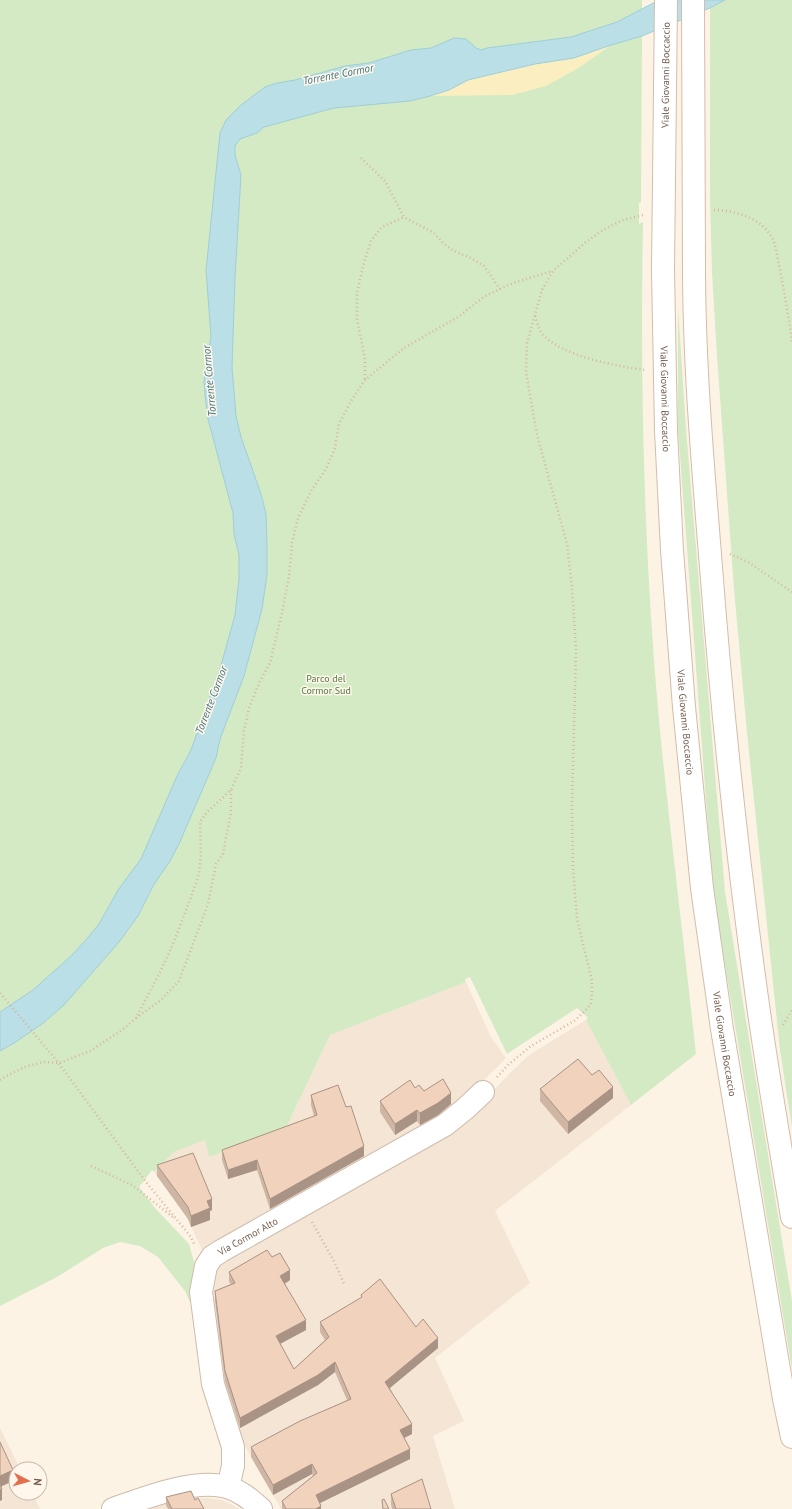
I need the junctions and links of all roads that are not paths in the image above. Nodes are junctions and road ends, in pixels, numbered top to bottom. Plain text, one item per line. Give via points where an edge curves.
1 (666, 0) edge
2 (693, 0) edge
3 (483, 1092) road end
4 (792, 1217) edge
5 (792, 1437) edge
6 (228, 1487) junction
7 (113, 1509) edge
8 (261, 1509) edge

1 - 5 main road, Viale Giovanni Boccaccio, bridge via 664,372 673,566 684,707 702,888 720,1021
2 - 4 main road, bridge via 694,309 709,545 743,890 759,1016
3 - 6 main road, Via Cormor Alto via 445,1125 221,1251 212,1257 206,1266 201,1292 214,1384 232,1447 233,1466
6 - 7 main road via 209,1484 184,1488
6 - 8 main road via 244,1494

